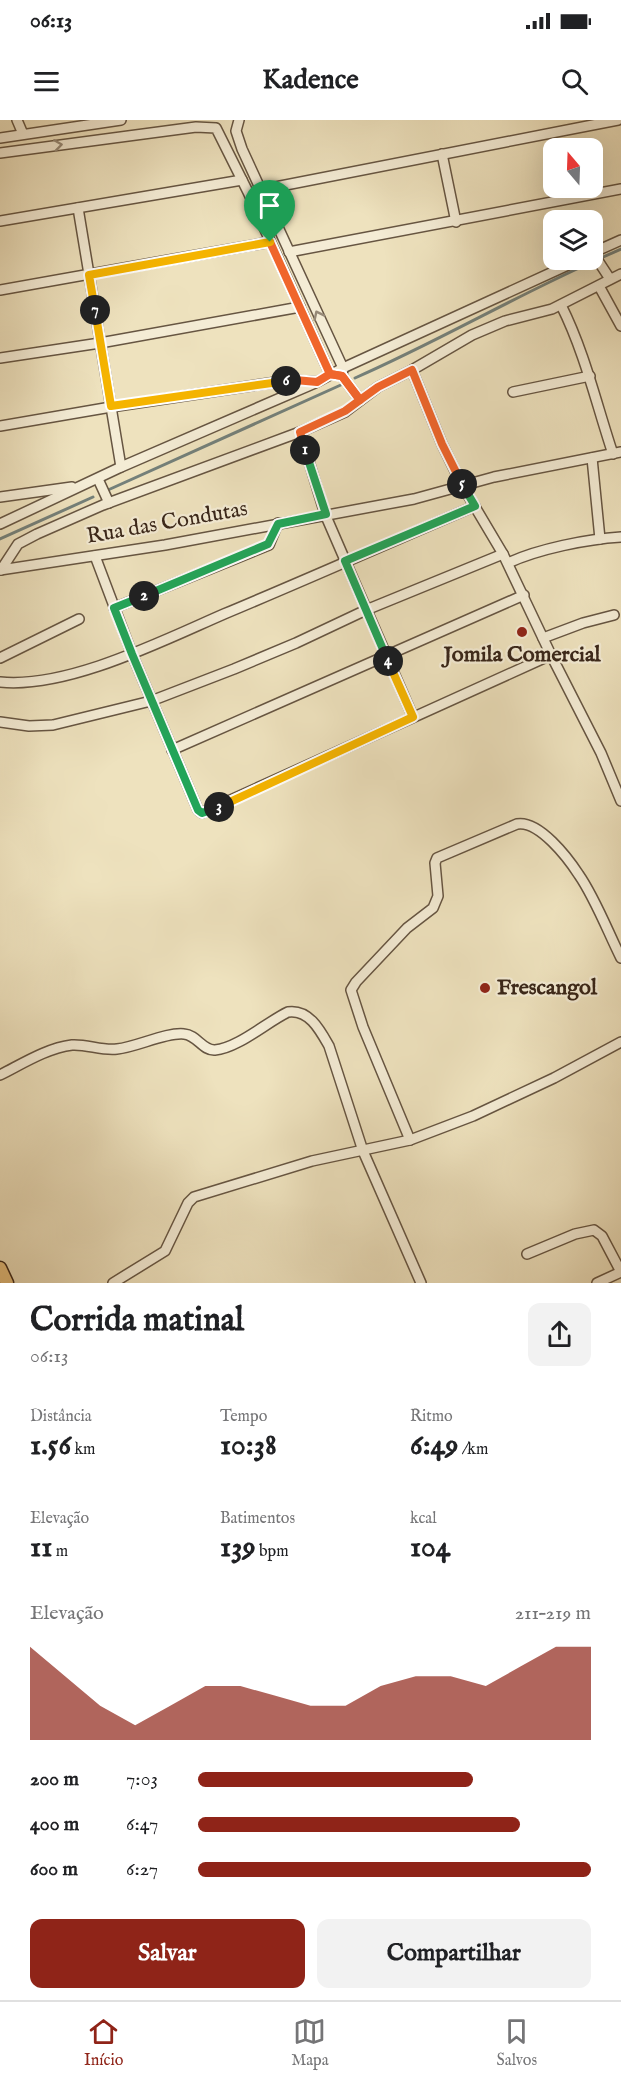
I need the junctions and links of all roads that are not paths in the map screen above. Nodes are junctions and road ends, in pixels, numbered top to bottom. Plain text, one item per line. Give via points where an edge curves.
1 (17, 120) edge
2 (117, 120) edge
3 (208, 120) edge
4 (238, 120) edge
5 (618, 120) edge
6 (216, 128) junction
7 (23, 134) junction
8 (0, 138) edge
9 (0, 153) edge
10 (442, 154) junction
11 (242, 180) junction
12 (260, 189) junction
13 (621, 189) edge
14 (78, 208) junction
15 (0, 221) edge
16 (456, 222) junction
17 (621, 240) edge
18 (270, 242) junction
19 (603, 251) edge
20 (289, 252) junction
21 (603, 268) edge
22 (558, 270) edge
23 (621, 274) edge
24 (89, 275) junction
25 (610, 279) junction
26 (599, 286) junction
27 (0, 290) edge
28 (561, 305) junction
29 (300, 307) junction
30 (621, 326) edge
31 (100, 343) junction
32 (0, 358) edge
33 (412, 370) junction
34 (343, 372) junction
35 (330, 374) junction
36 (590, 376) junction
37 (317, 382) junction
38 (513, 392) dead end
39 (360, 400) junction
40 (111, 406) junction
41 (0, 426) edge
42 (300, 432) junction
43 (617, 453) edge
44 (592, 458) junction
45 (121, 467) junction
46 (98, 479) junction
47 (462, 485) junction
48 (82, 486) junction
49 (0, 497) edge
50 (109, 503) junction
51 (475, 506) junction
52 (326, 514) junction
53 (0, 524) edge
54 (278, 524) junction
55 (621, 537) edge
56 (600, 539) junction
57 (95, 556) junction
58 (505, 558) junction
59 (345, 561) junction
60 (0, 570) edge
61 (524, 595) junction
62 (114, 608) junction
63 (366, 610) junction
64 (614, 615) dead end
65 (79, 619) dead end
66 (543, 638) junction
67 (132, 654) junction
68 (550, 655) junction
69 (385, 657) junction
70 (0, 658) edge
71 (0, 682) edge
72 (151, 700) junction
73 (413, 717) junction
74 (0, 722) edge
75 (172, 750) junction
76 (621, 801) edge
77 (621, 958) edge
78 (621, 1042) edge
79 (0, 1075) edge
80 (410, 1140) junction
81 (363, 1151) junction
82 (527, 1254) dead end
83 (0, 1268) edge
84 (621, 1272) edge
85 (7, 1283) edge
86 (113, 1283) edge
87 (421, 1283) edge
88 (597, 1283) edge

1 - 7 street
2 - 7 street
3 - 6 street
4 - 6 street via 226,130
4 - 12 street via 236,131
5 - 10 street
9 -> 6 street via 196,126
6 - 11 street
7 - 8 street
10 - 12 street
10 - 16 street
11 - 14 street
11 - 18 street
12 - 20 street
13 - 16 street
14 - 15 street
14 - 24 street
16 - 20 street
17 - 19 street
18 - 24 street
18 - 29 street
34 -> 20 street
21 - 25 street
22 - 34 street
23 - 25 street
24 - 27 street
24 - 31 street
25 - 26 street
26 - 28 street
26 - 30 street
28 - 33 street via 472,335
28 - 36 street
29 - 31 street
29 - 35 street
31 - 32 street
31 - 40 street
33 - 39 street
33 - 47 street
34 - 35 street
34 - 39 street
35 - 37 street
36 - 38 street
36 - 43 street
37 - 40 street via 290,380
37 - 45 street
39 - 42 street
40 - 41 street
40 - 45 street
42 - 50 street
42 - 52 street
43 - 44 street, Rua das Condutas
44 - 47 street, Rua das Condutas
44 - 56 street
45 - 46 street
46 - 48 street
46 - 50 street
47 - 51 street
47 - 52 street, Rua das Condutas via 414,499
48 - 49 street
48 - 53 street
50 - 60 street via 18,544
51 - 58 street
51 - 59 street
52 - 54 street, Rua das Condutas
52 - 59 street
54 - 57 street, Rua das Condutas
54 - 62 street via 268,544
55 - 56 street
56 - 58 street
57 - 60 street, Rua das Condutas
57 - 62 street
58 - 61 street
58 - 63 street
59 - 63 street
59 - 67 street
61 - 66 street
61 - 69 street
62 - 67 street
63 - 69 street
63 - 72 street via 296,643
64 - 66 street
65 - 70 street
66 - 68 street
67 - 71 street via 39,681
67 - 72 street
68 - 73 street
68 - 76 street via 602,753
69 - 73 street
69 - 75 street
72 - 74 street via 53,725
72 - 75 street
73 - 75 street via 202,813
77 - 80 street via 580,875 555,844 529,824 517,824 437,858 438,896 433,908 407,928 351,990
78 - 80 street via 473,1116
79 - 81 street via 60,1047 73,1045 115,1050 184,1034 196,1038 206,1048 219,1049 296,1011 310,1018 329,1046
80 - 81 street
81 - 86 street via 290,1167 194,1197 165,1251
81 - 87 street
82 - 84 street via 594,1230 602,1236
83 - 85 main road
84 - 88 street

